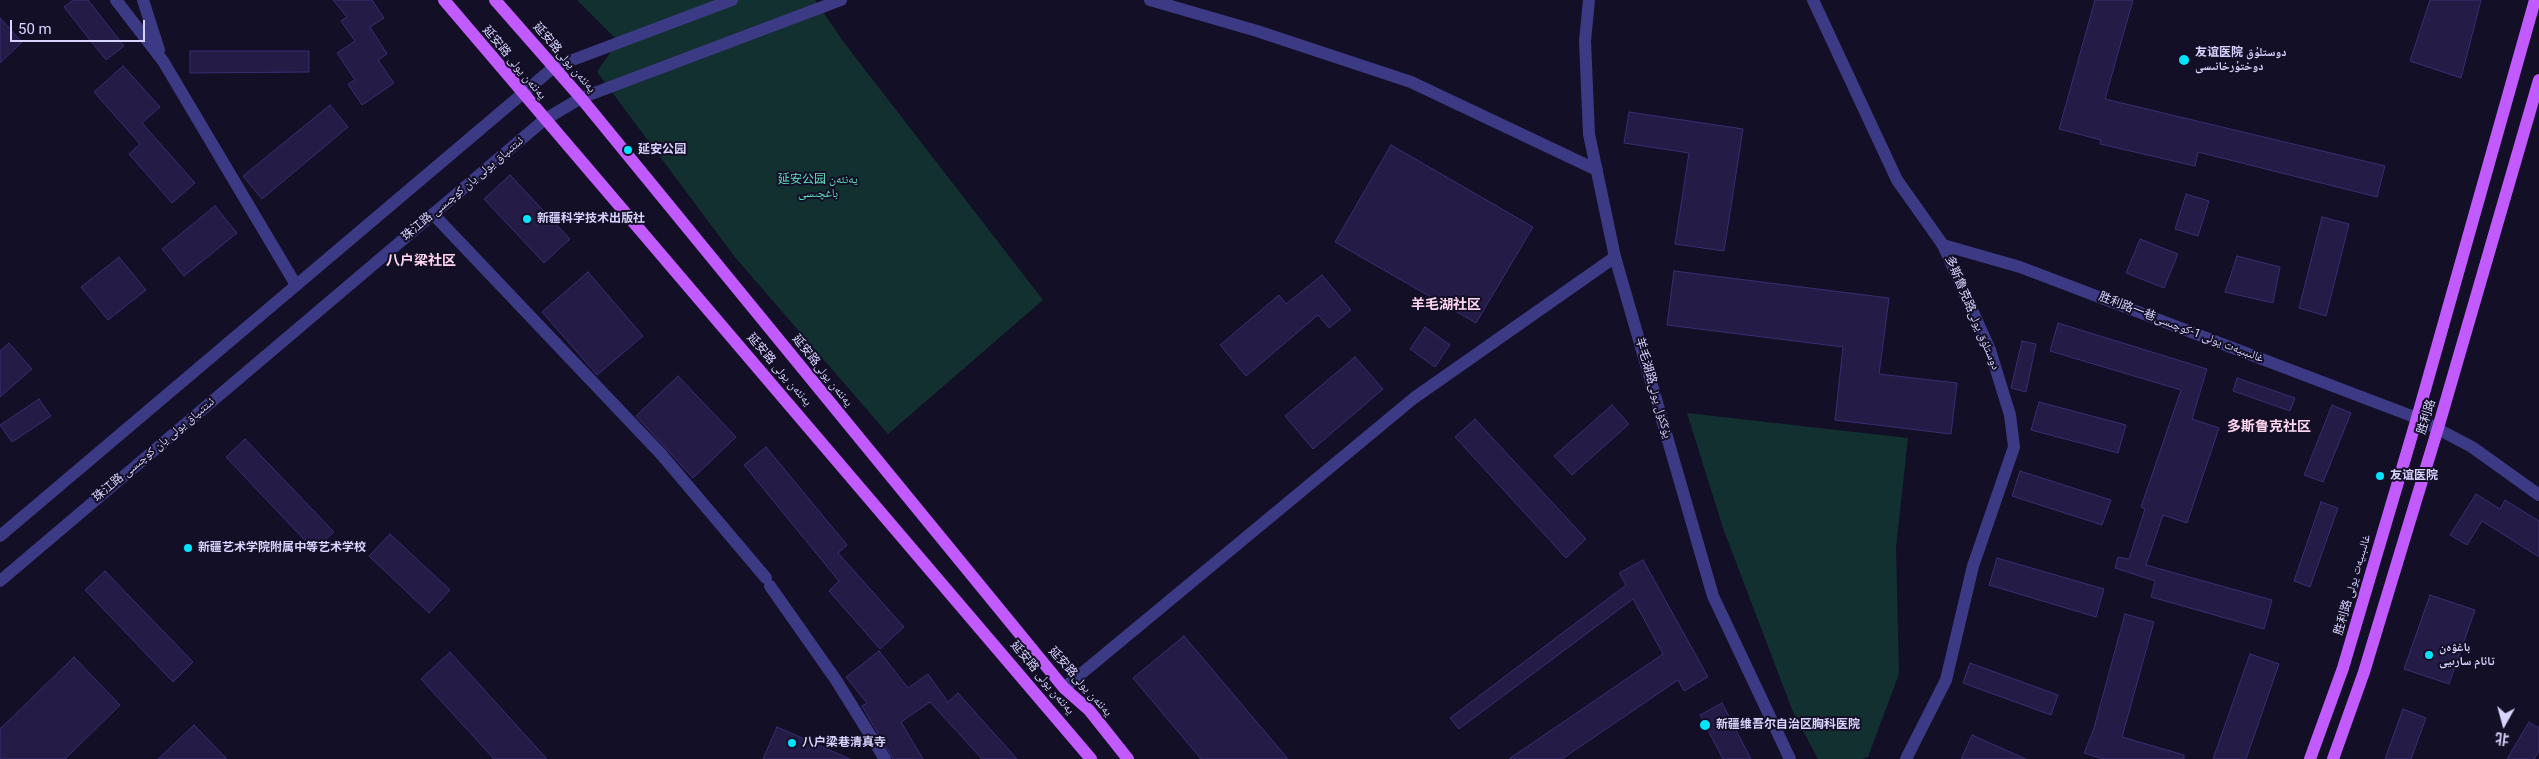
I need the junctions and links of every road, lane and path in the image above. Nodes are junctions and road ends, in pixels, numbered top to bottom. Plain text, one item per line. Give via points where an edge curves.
1 (116, 0) edge
2 (142, 0) edge
3 (444, 0) edge
4 (495, 0) edge
5 (732, 0) edge
6 (841, 0) edge
7 (1150, 0) edge
8 (1589, 0) edge
9 (1813, 0) edge
10 (2535, 0) edge
11 (163, 61) junction
12 (554, 67) junction
13 (2539, 80) edge
14 (522, 93) junction
15 (581, 98) junction
16 (544, 120) junction
17 (1597, 170) junction
18 (434, 214) junction
19 (1943, 245) junction
20 (1616, 257) junction
21 (296, 285) junction
22 (2418, 418) junction
23 (2438, 428) junction
24 (2539, 495) edge
25 (0, 536) edge
26 (0, 581) edge
27 (1064, 688) junction
28 (886, 759) edge
29 (1091, 759) edge
30 (1128, 759) edge
31 (1790, 759) edge
32 (1906, 759) edge
33 (2310, 759) edge
34 (2333, 759) edge

1 - 11 street
2 - 11 street
3 - 14 main road, 延安路 يەنئەن يولى
4 - 12 main road, 延安路يەنئەن يولى
5 - 12 street
6 - 15 street, 珠江路 ئىتتىپاق يولى يان كوچىسى
7 - 17 street via 1411,82
8 - 17 street, 羊毛湖路يۇڭكۆل يولى via 1585,41 1589,134
9 - 19 street, 多斯鲁克路دوستلۇق يولى via 1897,180
10 - 22 main road, 胜利路
11 - 21 street
12 - 14 street
12 - 15 main road, 延安路يەنئەن يولى
13 - 23 main road, 胜利路
14 - 16 main road, 延安路 يەنئەن يولى
14 - 21 street
15 - 16 street, 珠江路 ئىتتىپاق يولى يان كوچىسى
15 - 27 main road, 延安路يەنئەن يولى
16 - 18 street, 珠江路 ئىتتىپاق يولى يان كوچىسى
16 - 29 main road, 延安路 يەنئەن يولى
17 - 20 street, 羊毛湖路يۇڭكۆل يولى
18 - 26 street, 珠江路 ئىتتىپاق يولى يان كوچىسى
18 - 28 street via 661,454 768,582
19 - 22 street, 胜利路一巷غالىبىيەت يولى 1-كوچىسى via 2020,267
19 - 32 street, 多斯鲁克路دوستلۇق يولى via 1990,350 2010,415 2014,447 1973,566 1946,680
20 - 27 street via 1414,398
20 - 31 street, 羊毛湖路يۇڭكۆل يولى via 1713,596
21 - 25 street
22 - 23 street, 胜利路一巷غالىبىيەت يولى 1-كوچىسى
22 - 33 main road, 胜利路 غالىبىيەت يولى via 2343,668
23 - 24 street, 胜利路一巷غالىبىيەت يولى 1-كوچىسى via 2472,447
23 - 34 main road, 胜利路 via 2364,672
27 - 30 main road, 延安路يەنئەن يولى via 1088,710

